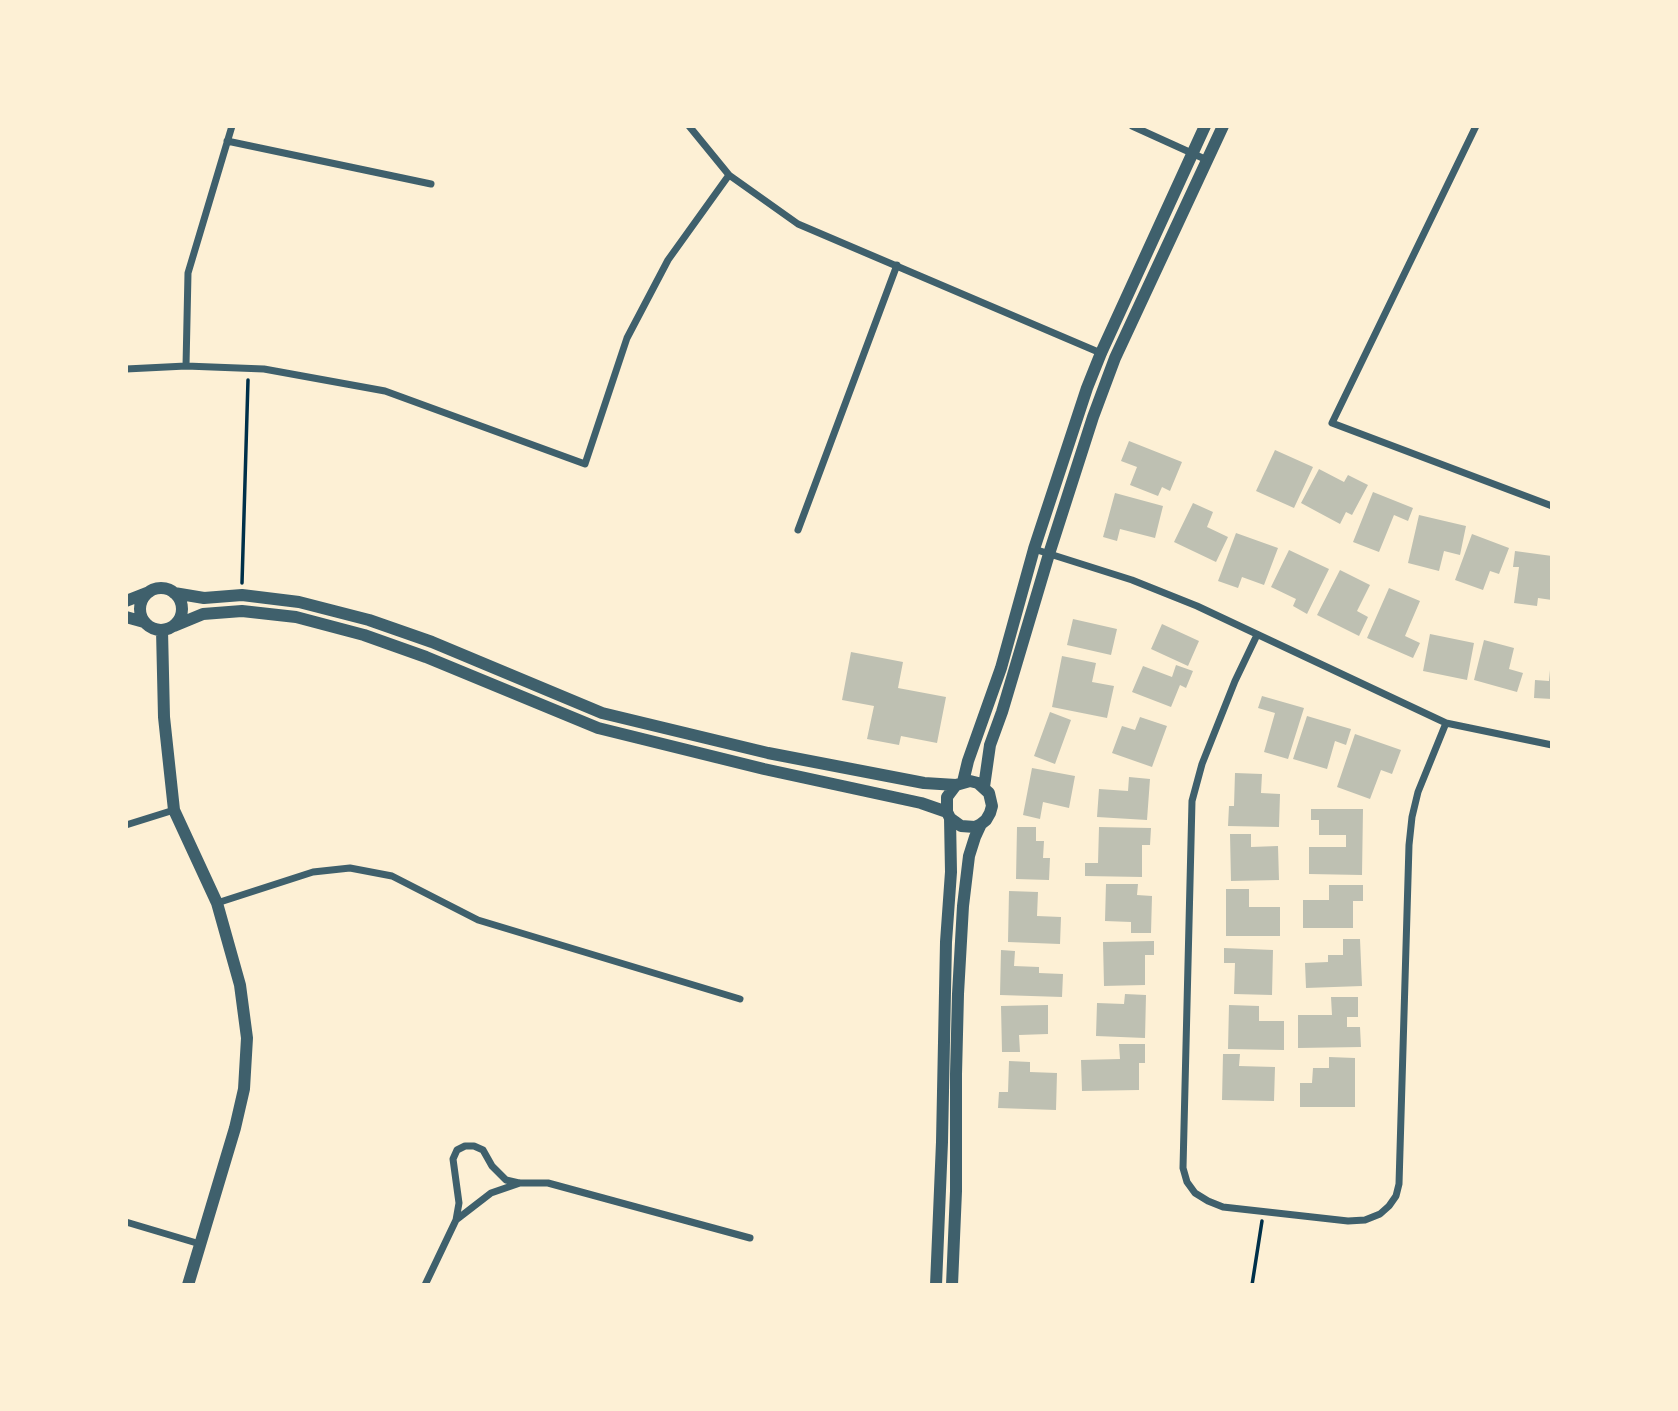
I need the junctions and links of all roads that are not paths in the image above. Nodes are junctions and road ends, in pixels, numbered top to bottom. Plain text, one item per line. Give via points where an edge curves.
1 (232, 126) edge
2 (689, 126) edge
3 (1132, 126) edge
4 (1205, 126) edge
5 (1223, 126) edge
6 (1476, 126) edge
7 (227, 141) junction
8 (1192, 153) junction
9 (1207, 160) junction
10 (730, 175) junction
11 (431, 184) dead end
12 (897, 265) junction
13 (1101, 353) junction
14 (1115, 358) junction
15 (186, 366) junction
16 (126, 369) edge
17 (1552, 506) edge
18 (798, 530) dead end
19 (1034, 549) junction
20 (1049, 554) junction
21 (149, 592) junction
22 (174, 593) junction
23 (126, 601) edge
24 (126, 617) edge
25 (144, 622) junction
26 (168, 628) junction
27 (1257, 635) junction
28 (1446, 723) junction
29 (1552, 745) edge
30 (959, 784) junction
31 (984, 787) junction
32 (174, 810) junction
33 (948, 815) junction
34 (981, 824) junction
35 (126, 825) edge
36 (217, 903) junction
37 (740, 999) dead end
38 (520, 1183) junction
39 (456, 1220) junction
40 (126, 1222) edge
41 (750, 1238) dead end
42 (200, 1244) junction
43 (188, 1285) edge
44 (425, 1285) edge
45 (936, 1285) edge
46 (952, 1285) edge

1 - 7 street
2 - 10 street
3 - 8 street
4 - 8 street
5 - 9 street
6 - 17 street via 1332,423
7 - 11 street
7 - 15 street via 188,273
8 - 9 street
8 - 13 street
9 - 14 street
10 - 12 street via 798,224
10 - 15 street via 668,260 627,338 584,464 385,391 270,369
12 - 13 street
12 - 18 street
13 - 14 street
13 - 19 street
14 - 20 street
15 - 16 street
19 - 20 street
19 - 30 street via 1001,668
20 - 27 street via 1132,580
20 - 31 street via 990,745
21 - 22 street via 162,588
21 - 23 street
21 - 25 street via 140,609
22 - 26 street via 181,616
22 - 30 street via 299,601 432,642 603,713 768,753 924,783
24 - 25 street
25 - 26 street via 156,630
26 - 32 street via 164,717
26 - 33 street via 203,614 242,611 296,617 426,657 597,728 921,803
27 - 28 street
27 - 28 street via 1202,764 1192,801 1183,1168 1195,1193 1208,1201 1223,1207 1348,1221 1380,1214 1396,1196 1409,845 1418,792
28 - 29 street
30 - 31 street via 970,781
30 - 33 street via 947,797
31 - 34 street via 992,806
32 - 35 street
32 - 36 street
33 - 34 street via 961,826
33 - 45 street via 951,872
34 - 46 street via 969,856 960,944
36 - 37 street via 313,872 350,867 392,876 478,920
36 - 42 street via 240,985 247,1038 244,1089
38 - 39 street via 491,1193
38 - 39 street via 506,1180 483,1150 474,1146 457,1150 453,1159 459,1203
38 - 41 street via 548,1183
39 - 44 street
40 - 42 street
42 - 43 street

